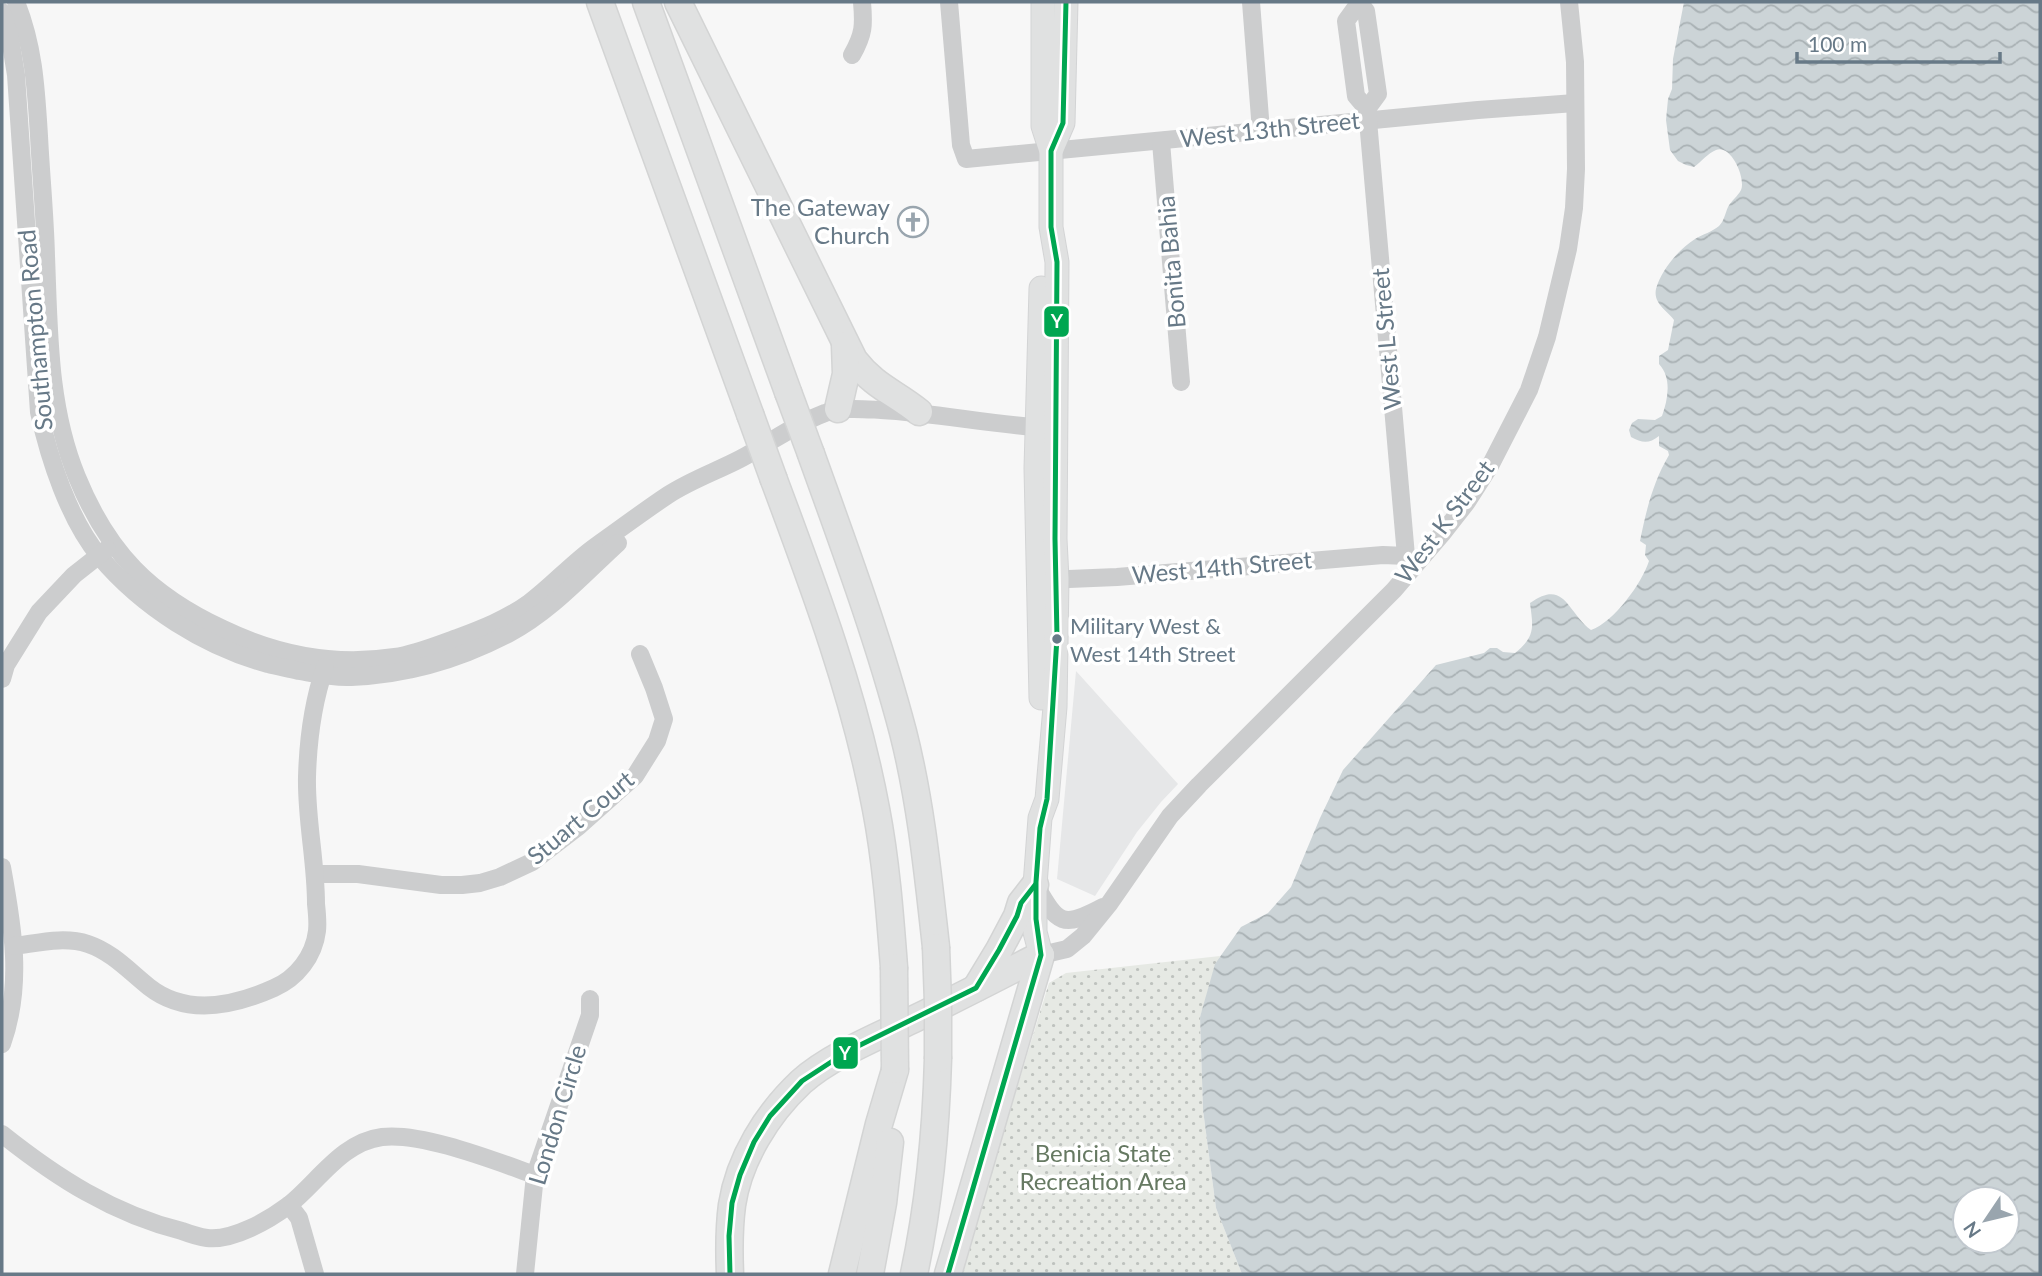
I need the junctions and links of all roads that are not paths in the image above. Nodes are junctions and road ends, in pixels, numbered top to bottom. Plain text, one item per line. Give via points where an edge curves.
1 (16, 2) edge
2 (600, 2) edge
3 (646, 2) edge
4 (678, 2) edge
5 (862, 2) edge
6 (949, 2) edge
7 (1043, 2) edge
8 (1066, 2) edge
9 (1251, 2) edge
10 (1359, 2) edge
11 (1569, 2) edge
12 (2, 12) edge
13 (852, 55) dead end
14 (1575, 103) junction
15 (1368, 114) junction
16 (1261, 131) junction
17 (1161, 142) junction
18 (1051, 151) junction
19 (845, 343) junction
20 (1181, 382) dead end
21 (838, 409) junction
22 (919, 412) junction
23 (1046, 428) junction
24 (105, 550) junction
25 (1410, 562) junction
26 (1048, 580) junction
27 (640, 654) dead end
28 (324, 668) junction
29 (2, 679) edge
30 (2, 867) edge
31 (316, 874) junction
32 (1035, 885) junction
33 (1109, 904) junction
34 (14, 946) junction
35 (1041, 955) junction
36 (976, 988) junction
37 (590, 999) dead end
38 (2, 1044) edge
39 (895, 1070) junction
40 (2, 1134) edge
41 (535, 1175) junction
42 (289, 1205) junction
43 (315, 1274) edge
44 (525, 1274) edge
45 (730, 1274) edge
46 (842, 1274) edge
47 (870, 1274) edge
48 (914, 1274) edge
49 (948, 1274) edge

1 - 24 street, Southampton Road via 28,33 36,89 56,410
2 - 39 highway, bridge via 844,680 876,809 887,883
3 - 48 highway, bridge via 881,651 904,734 924,835 936,947 936,1102
4 - 19 highway
5 - 13 street via 862,36
6 - 18 street, West 13th Street via 966,159
7 - 18 main road via 1043,126
8 - 18 main road via 1063,123
9 - 16 street
10 - 15 street, West L Street via 1346,21 1356,96
11 - 14 street, West K Street
12 - 24 street, Southampton Road via 16,75 39,412 47,447 81,527
14 - 15 street, West 13th Street
14 - 25 street, West K Street via 1576,169 1569,249 1529,390 1467,502
15 - 16 street, West 13th Street
15 - 25 street, West L Street
16 - 17 street, West 13th Street
17 - 18 street, West 13th Street
17 - 20 street, Bonita Bahia
18 - 23 main road via 1051,227 1042,261
19 - 21 highway via 846,374
19 - 22 highway via 866,375
21 - 22 street, Southampton Road
21 - 28 street, Southampton Road via 783,432 671,493 537,618 507,635 401,673 350,678
22 - 23 street, Southampton Road
23 - 26 main road
24 - 28 street, Southampton Road via 120,579 189,630 267,664
24 - 29 street via 39,612
25 - 26 street, West 14th Street via 1382,555
25 - 33 street, West K Street via 1394,590 1177,809
26 - 32 main road via 1032,795 1040,818
27 - 31 street, Stuart Court via 664,719 657,741 635,776 531,862 500,877 462,885
28 - 31 street via 316,692 307,778
30 - 34 street
31 - 34 street via 317,931 303,965 281,985 230,1003 176,1002 160,995 110,955 86,944 56,941
32 - 33 street, West K Street via 1059,918 1080,919
32 - 35 main road via 1035,932
32 - 36 highway
33 - 35 street, West K Street via 1071,946
34 - 38 street via 14,998
35 - 36 highway
35 - 49 highway
36 - 45 highway via 848,1051 802,1081 770,1116 754,1142 732,1203
37 - 41 street, London Circle via 590,1015
39 - 46 highway
39 - 47 highway via 883,1203
40 - 42 street via 89,1195 159,1226 209,1238 245,1232
41 - 42 street via 402,1136 379,1138 354,1148 324,1170
41 - 44 street, London Circle
42 - 43 street via 299,1218

